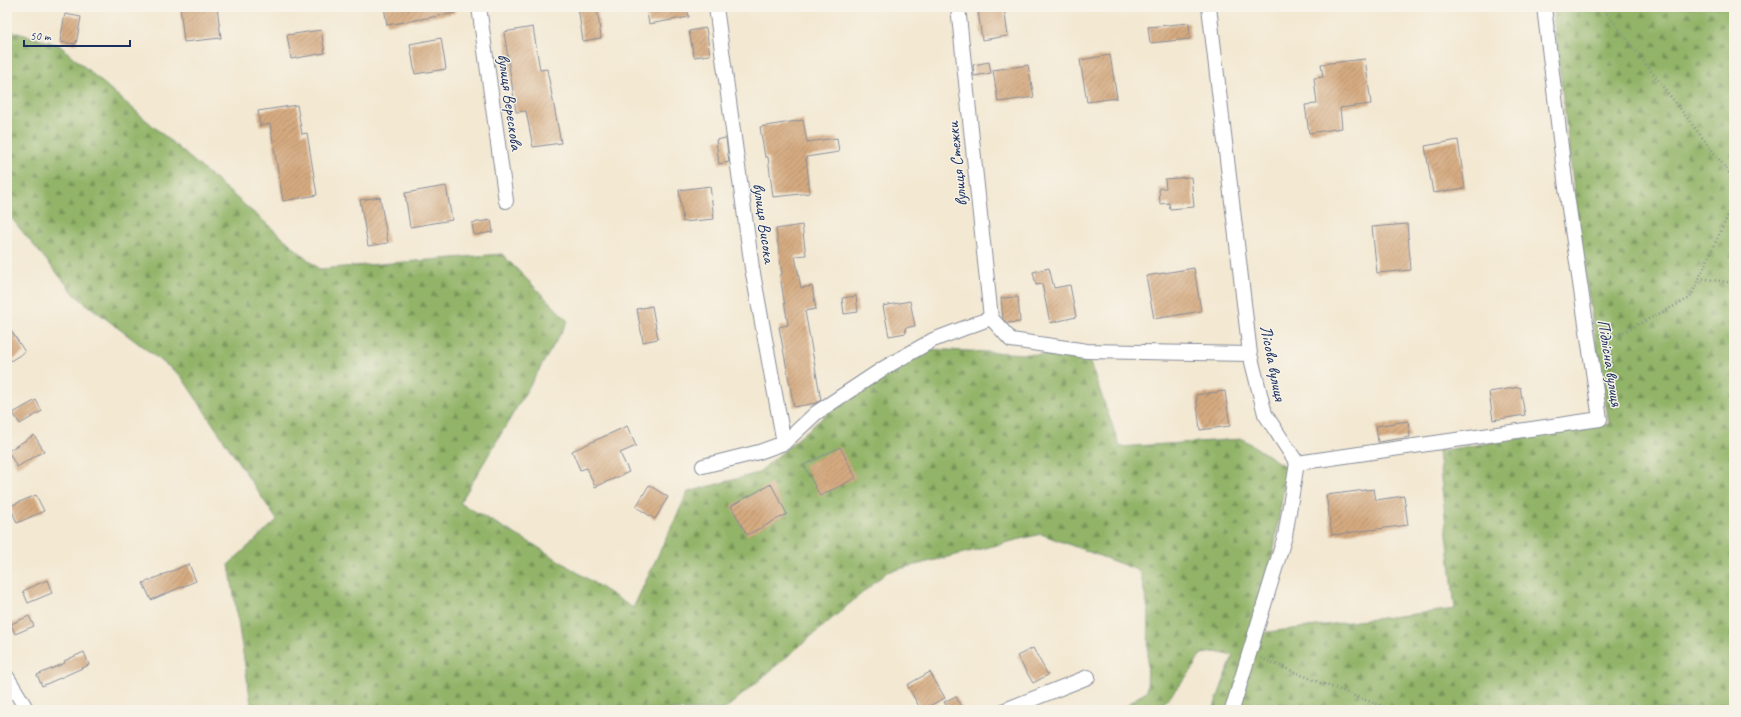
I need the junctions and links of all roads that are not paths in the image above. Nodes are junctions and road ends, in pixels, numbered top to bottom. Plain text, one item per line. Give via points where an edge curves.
1 (479, 7) edge
2 (716, 7) edge
3 (958, 7) edge
4 (1209, 7) edge
5 (1544, 7) edge
6 (506, 201) dead end
7 (991, 318) junction
8 (1250, 354) junction
9 (784, 443) junction
10 (1297, 463) junction
11 (703, 466) dead end
12 (7, 677) edge
13 (1088, 677) dead end
14 (27, 710) edge
15 (1005, 710) edge
16 (1232, 710) edge

1 - 6 street, вулиця Верескова
2 - 9 street, вулиця Висока via 752,268
3 - 7 street, вулиця Стежки
4 - 8 street, Лісова вулиця
5 - 10 street, Підлісна вулиця via 1566,188 1600,419
7 - 8 street via 1011,340 1087,351
7 - 9 street via 933,340 884,368 816,413
8 - 10 street, Лісова вулиця via 1265,414
9 - 11 street
10 - 16 street via 1285,536
12 - 14 street
13 - 15 street

